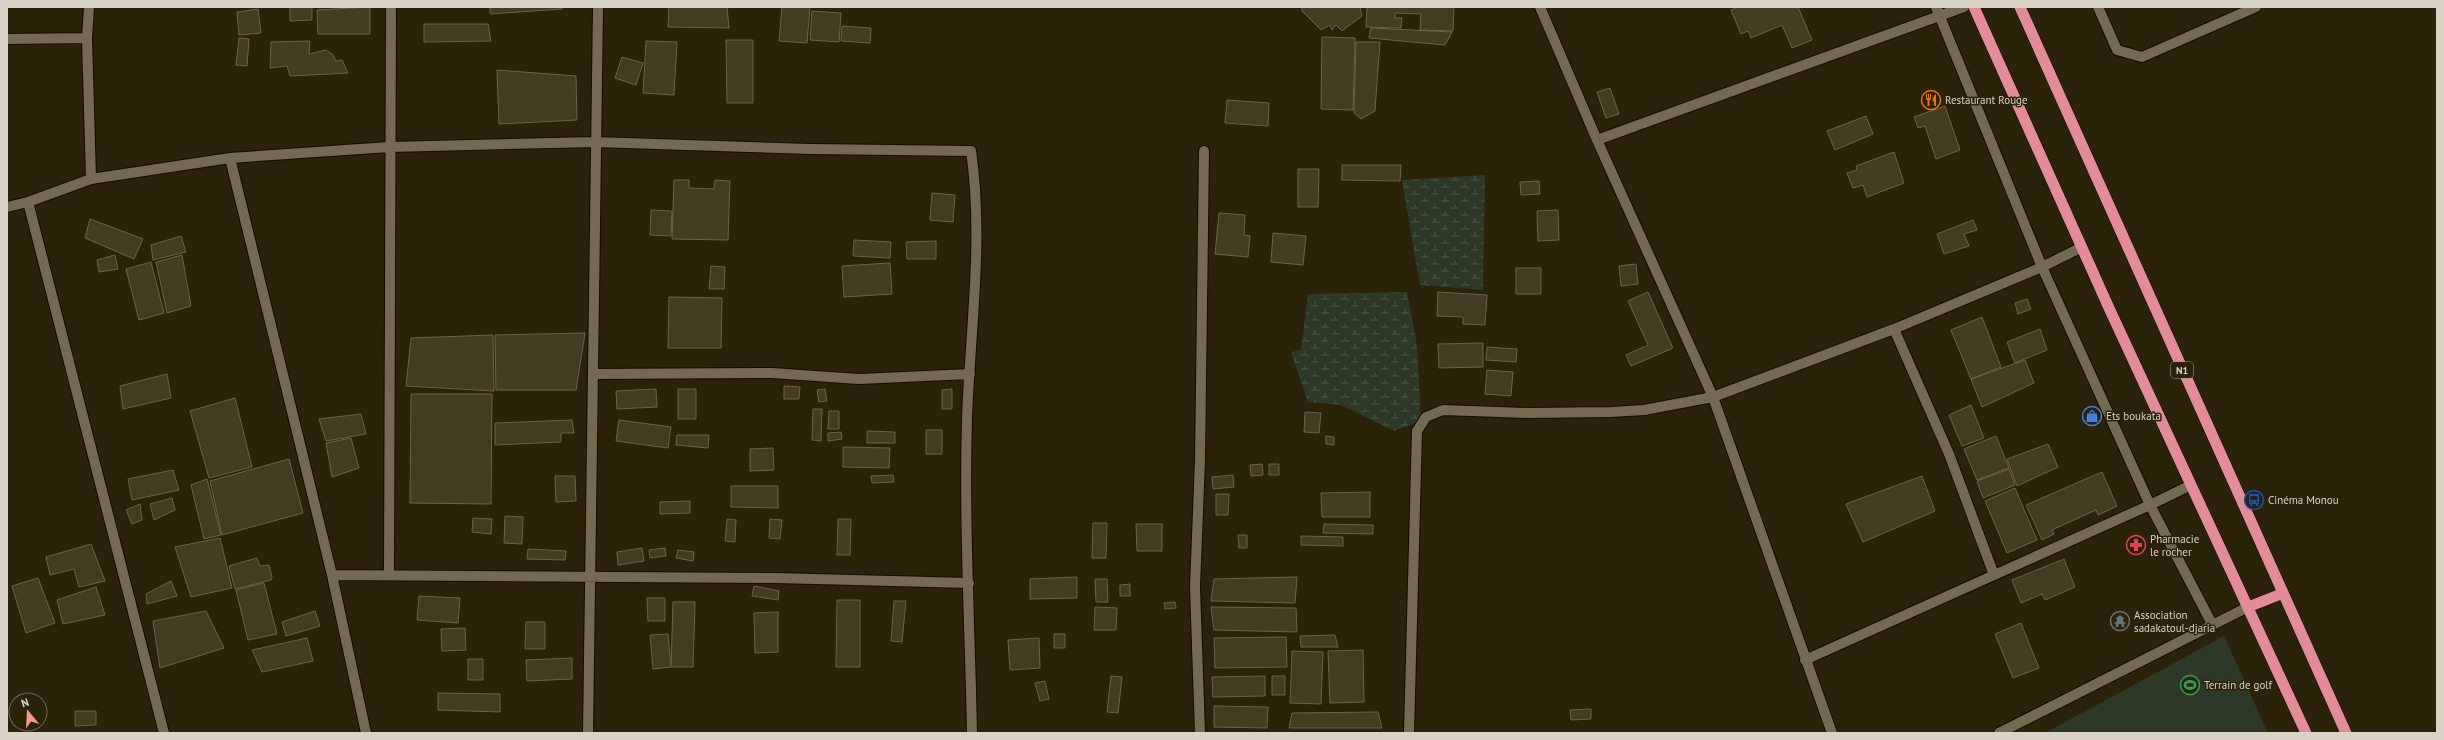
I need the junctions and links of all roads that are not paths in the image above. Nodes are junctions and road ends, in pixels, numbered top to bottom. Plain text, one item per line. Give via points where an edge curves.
1 (89, 7) edge
2 (391, 7) edge
3 (598, 7) edge
4 (1540, 7) edge
5 (1936, 7) edge
6 (1964, 7) edge
7 (1974, 7) edge
8 (2020, 7) edge
9 (2098, 7) edge
10 (2256, 7) edge
11 (1940, 17) junction
12 (87, 38) junction
13 (7, 39) edge
14 (1597, 140) junction
15 (595, 142) junction
16 (389, 147) junction
17 (1204, 151) dead end
18 (230, 158) junction
19 (91, 179) junction
20 (28, 202) junction
21 (7, 207) edge
22 (2082, 247) junction
23 (2042, 267) junction
24 (1894, 329) junction
25 (592, 374) junction
26 (970, 374) junction
27 (1712, 397) junction
28 (2191, 485) junction
29 (2150, 505) junction
30 (332, 575) junction
31 (389, 575) junction
32 (1994, 575) junction
33 (590, 578) junction
34 (969, 583) junction
35 (2281, 594) junction
36 (2248, 607) junction
37 (2212, 624) junction
38 (1805, 660) junction
39 (164, 733) edge
40 (366, 733) edge
41 (588, 733) edge
42 (972, 733) edge
43 (1200, 733) edge
44 (1408, 733) edge
45 (1832, 733) edge
46 (1999, 733) edge
47 (2306, 733) edge
48 (2346, 733) edge

1 - 12 street
2 - 16 street
3 - 15 street
4 - 14 street
5 - 11 street
6 - 11 street
7 - 22 highway
8 - 35 highway, N1
9 - 10 street via 2117,50 2142,57
11 - 14 street
11 - 23 street
12 - 13 street
12 - 19 street
14 - 27 street
15 - 16 street
15 - 25 street
15 - 26 street via 971,152 975,180 976,291
16 - 18 street
16 - 31 street
17 - 43 street via 1200,460 1195,587
18 - 19 street
18 - 30 street
19 - 20 street
20 - 21 street
20 - 39 street
22 - 23 street
22 - 28 highway
23 - 24 street
23 - 29 street
24 - 27 street
24 - 32 street via 1949,454
25 - 26 street via 772,373 859,379
25 - 33 street
26 - 34 street via 966,460
27 - 38 street
27 - 44 street via 1644,410 1528,413 1443,410 1426,418 1417,431
28 - 29 street
28 - 36 highway
29 - 32 street
29 - 37 street
30 - 31 street
30 - 40 street
31 - 33 street
32 - 38 street
33 - 34 street via 776,578
33 - 41 street
34 - 42 street
35 - 36 highway
35 - 48 highway, N1
36 - 37 street
36 - 47 highway
37 - 46 street
38 - 45 street

